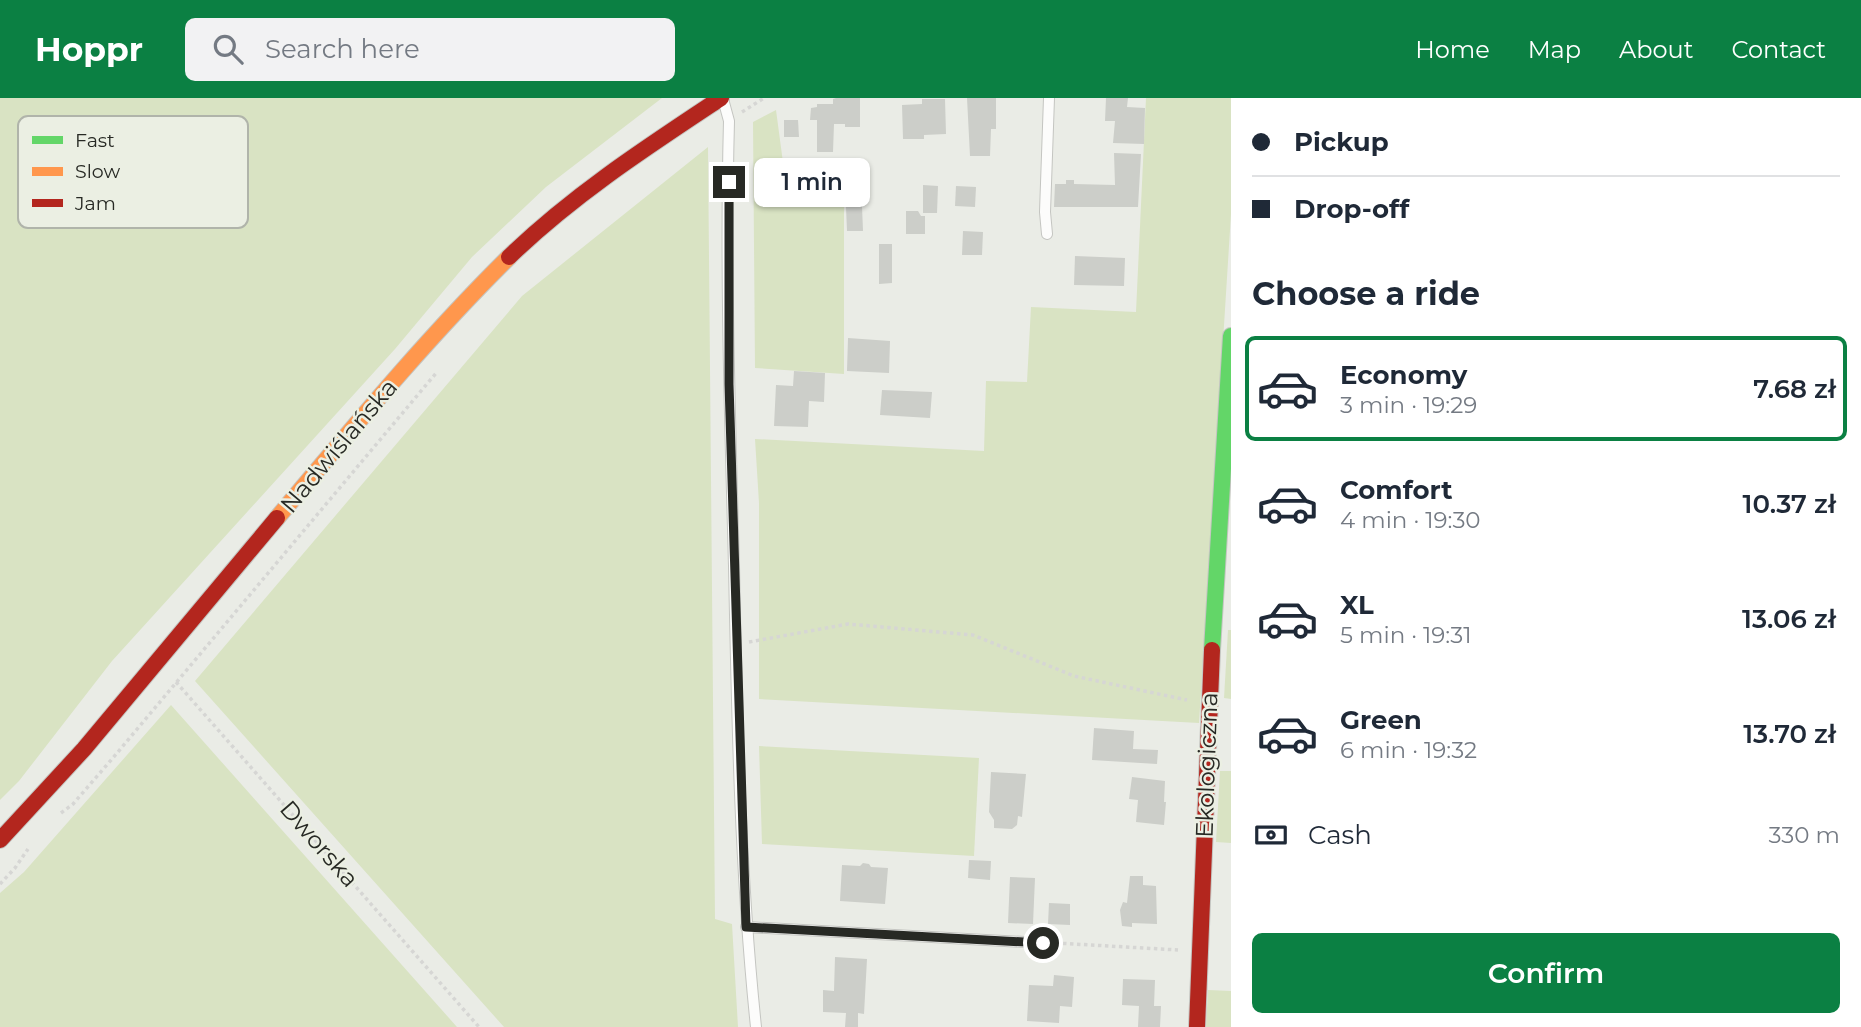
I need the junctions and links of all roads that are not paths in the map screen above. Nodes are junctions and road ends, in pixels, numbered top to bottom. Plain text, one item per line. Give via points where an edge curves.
1 (722, 98) edge
2 (1049, 98) edge
3 (1047, 234) dead end
4 (1231, 336) edge
5 (0, 840) edge
6 (746, 927) junction
7 (1043, 943) road end
8 (756, 1027) edge
9 (1196, 1027) edge

1 - 5 main road, Nadwiślańska via 608,173 498,267 389,385 59,778
1 - 6 lane via 729,121 729,384
2 - 3 lane
4 - 9 main road, Ekologiczna
6 - 7 lane
6 - 8 lane

